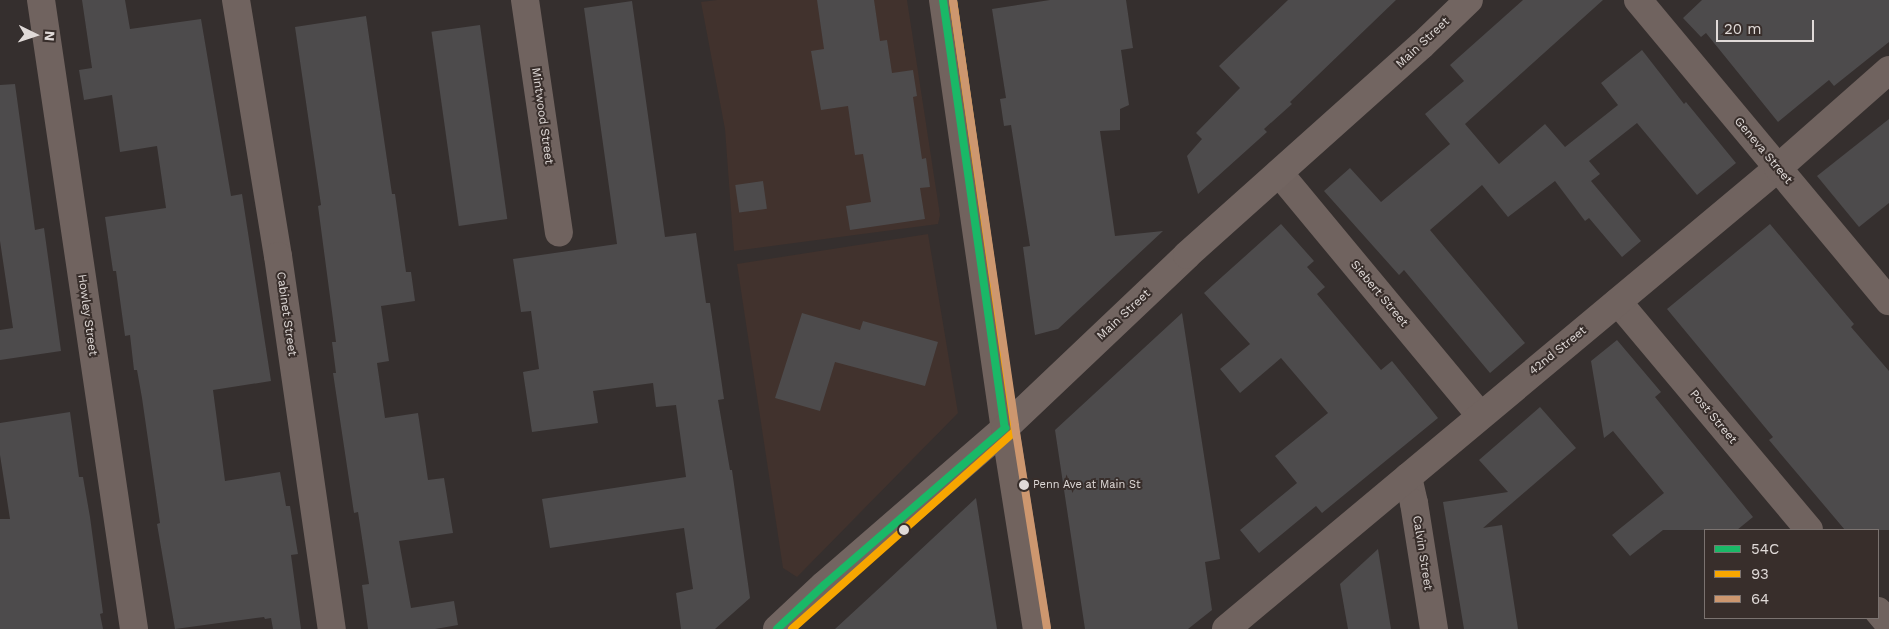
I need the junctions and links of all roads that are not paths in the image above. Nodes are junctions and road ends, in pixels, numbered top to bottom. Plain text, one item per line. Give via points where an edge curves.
1 (41, 0) edge
2 (236, 0) edge
3 (525, 0) edge
4 (943, 0) edge
5 (1470, 0) edge
6 (1638, 0) edge
7 (1889, 70) edge
8 (1778, 168) junction
9 (1279, 173) junction
10 (559, 233) dead end
11 (1889, 301) edge
12 (1618, 302) junction
13 (1480, 415) junction
14 (1005, 428) junction
15 (1408, 477) junction
16 (1808, 529) edge
17 (1879, 612) edge
18 (1889, 624) edge
19 (134, 629) edge
20 (332, 629) edge
21 (777, 629) edge
22 (1037, 629) edge
23 (1226, 629) edge
24 (1434, 629) edge

1 - 19 street, Howley Street
2 - 20 street, Cabinet Street via 278,256
3 - 10 street, Mintwood Street
4 - 14 main road
5 - 9 street, Main Street
6 - 8 street, Geneva Street
7 - 8 street, 42nd Street
8 - 11 street, Geneva Street
8 - 12 street, 42nd Street
9 - 13 street, Siebert Street
9 - 14 street, Main Street via 1187,255
12 - 13 street, 42nd Street
12 - 16 street, Post Street
13 - 15 street, 42nd Street
14 - 21 street, Main Street
14 - 22 main road
15 - 23 street, 42nd Street
15 - 24 street, Calvin Street
17 - 18 street

